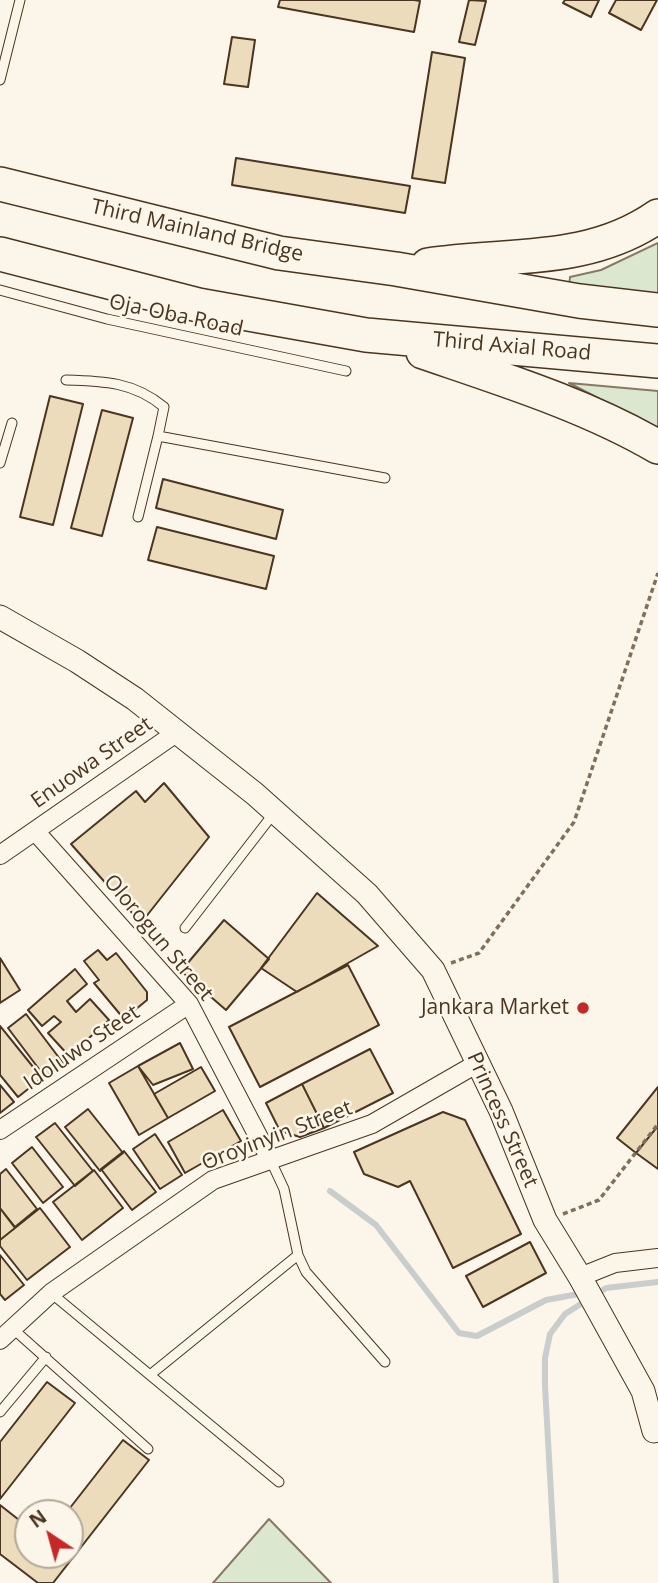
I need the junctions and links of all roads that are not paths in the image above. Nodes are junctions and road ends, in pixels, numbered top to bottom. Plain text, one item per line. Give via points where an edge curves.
1 (20, 0) edge
2 (0, 80) edge
3 (0, 184) edge
4 (658, 216) edge
5 (0, 254) edge
6 (396, 269) junction
7 (0, 290) edge
8 (658, 310) edge
9 (370, 335) junction
10 (658, 361) edge
11 (346, 371) dead end
12 (66, 380) dead end
13 (12, 424) dead end
14 (158, 436) junction
15 (658, 447) edge
16 (0, 463) edge
17 (385, 478) dead end
18 (138, 517) dead end
19 (0, 617) edge
20 (176, 733) junction
21 (275, 812) junction
22 (35, 831) junction
23 (0, 855) edge
24 (185, 928) dead end
25 (189, 1004) junction
26 (478, 1063) junction
27 (0, 1130) edge
28 (270, 1159) junction
29 (298, 1255) junction
30 (658, 1258) edge
31 (580, 1277) junction
32 (51, 1293) junction
33 (6, 1334) edge
34 (46, 1357) junction
35 (385, 1362) dead end
36 (150, 1375) junction
37 (650, 1395) edge
38 (0, 1412) edge
39 (657, 1431) edge
40 (148, 1449) dead end
41 (279, 1482) dead end

1 - 2 lane
3 - 6 highway, Third Mainland Bridge via 279,253
4 - 6 highway via 602,244 543,257 466,259
5 - 9 highway via 198,305
6 - 8 highway
7 - 11 lane, Oja-Oba Road via 107,319
9 - 10 highway, Third Axial Road
9 - 15 highway via 518,385
12 - 14 lane via 145,391 164,407
13 - 16 lane
14 - 17 lane
14 - 18 lane
19 - 20 street, Princess Street via 135,699
20 - 21 street, Princess Street
20 - 22 street, Enuowa Street
21 - 24 lane
21 - 26 street, Princess Street via 367,894 432,970
22 - 23 street, Enuowa Street
22 - 25 street, Olorogun Street
25 - 27 street, Idoluwo Steet
25 - 28 street, Olorogun Street
26 - 28 street, Oroyinyin Street via 372,1124
26 - 31 street, Princess Street via 545,1220
28 - 29 lane via 284,1189
28 - 32 street, Oroyinyin Street via 213,1180
29 - 35 lane via 328,1300
29 - 36 lane
30 - 31 street via 615,1263
31 - 37 street, Princess Street
32 - 33 street, Oroyinyin Street
32 - 36 lane
33 - 34 lane
34 - 38 lane
34 - 40 lane
36 - 41 lane
37 - 39 street, Princess Street

